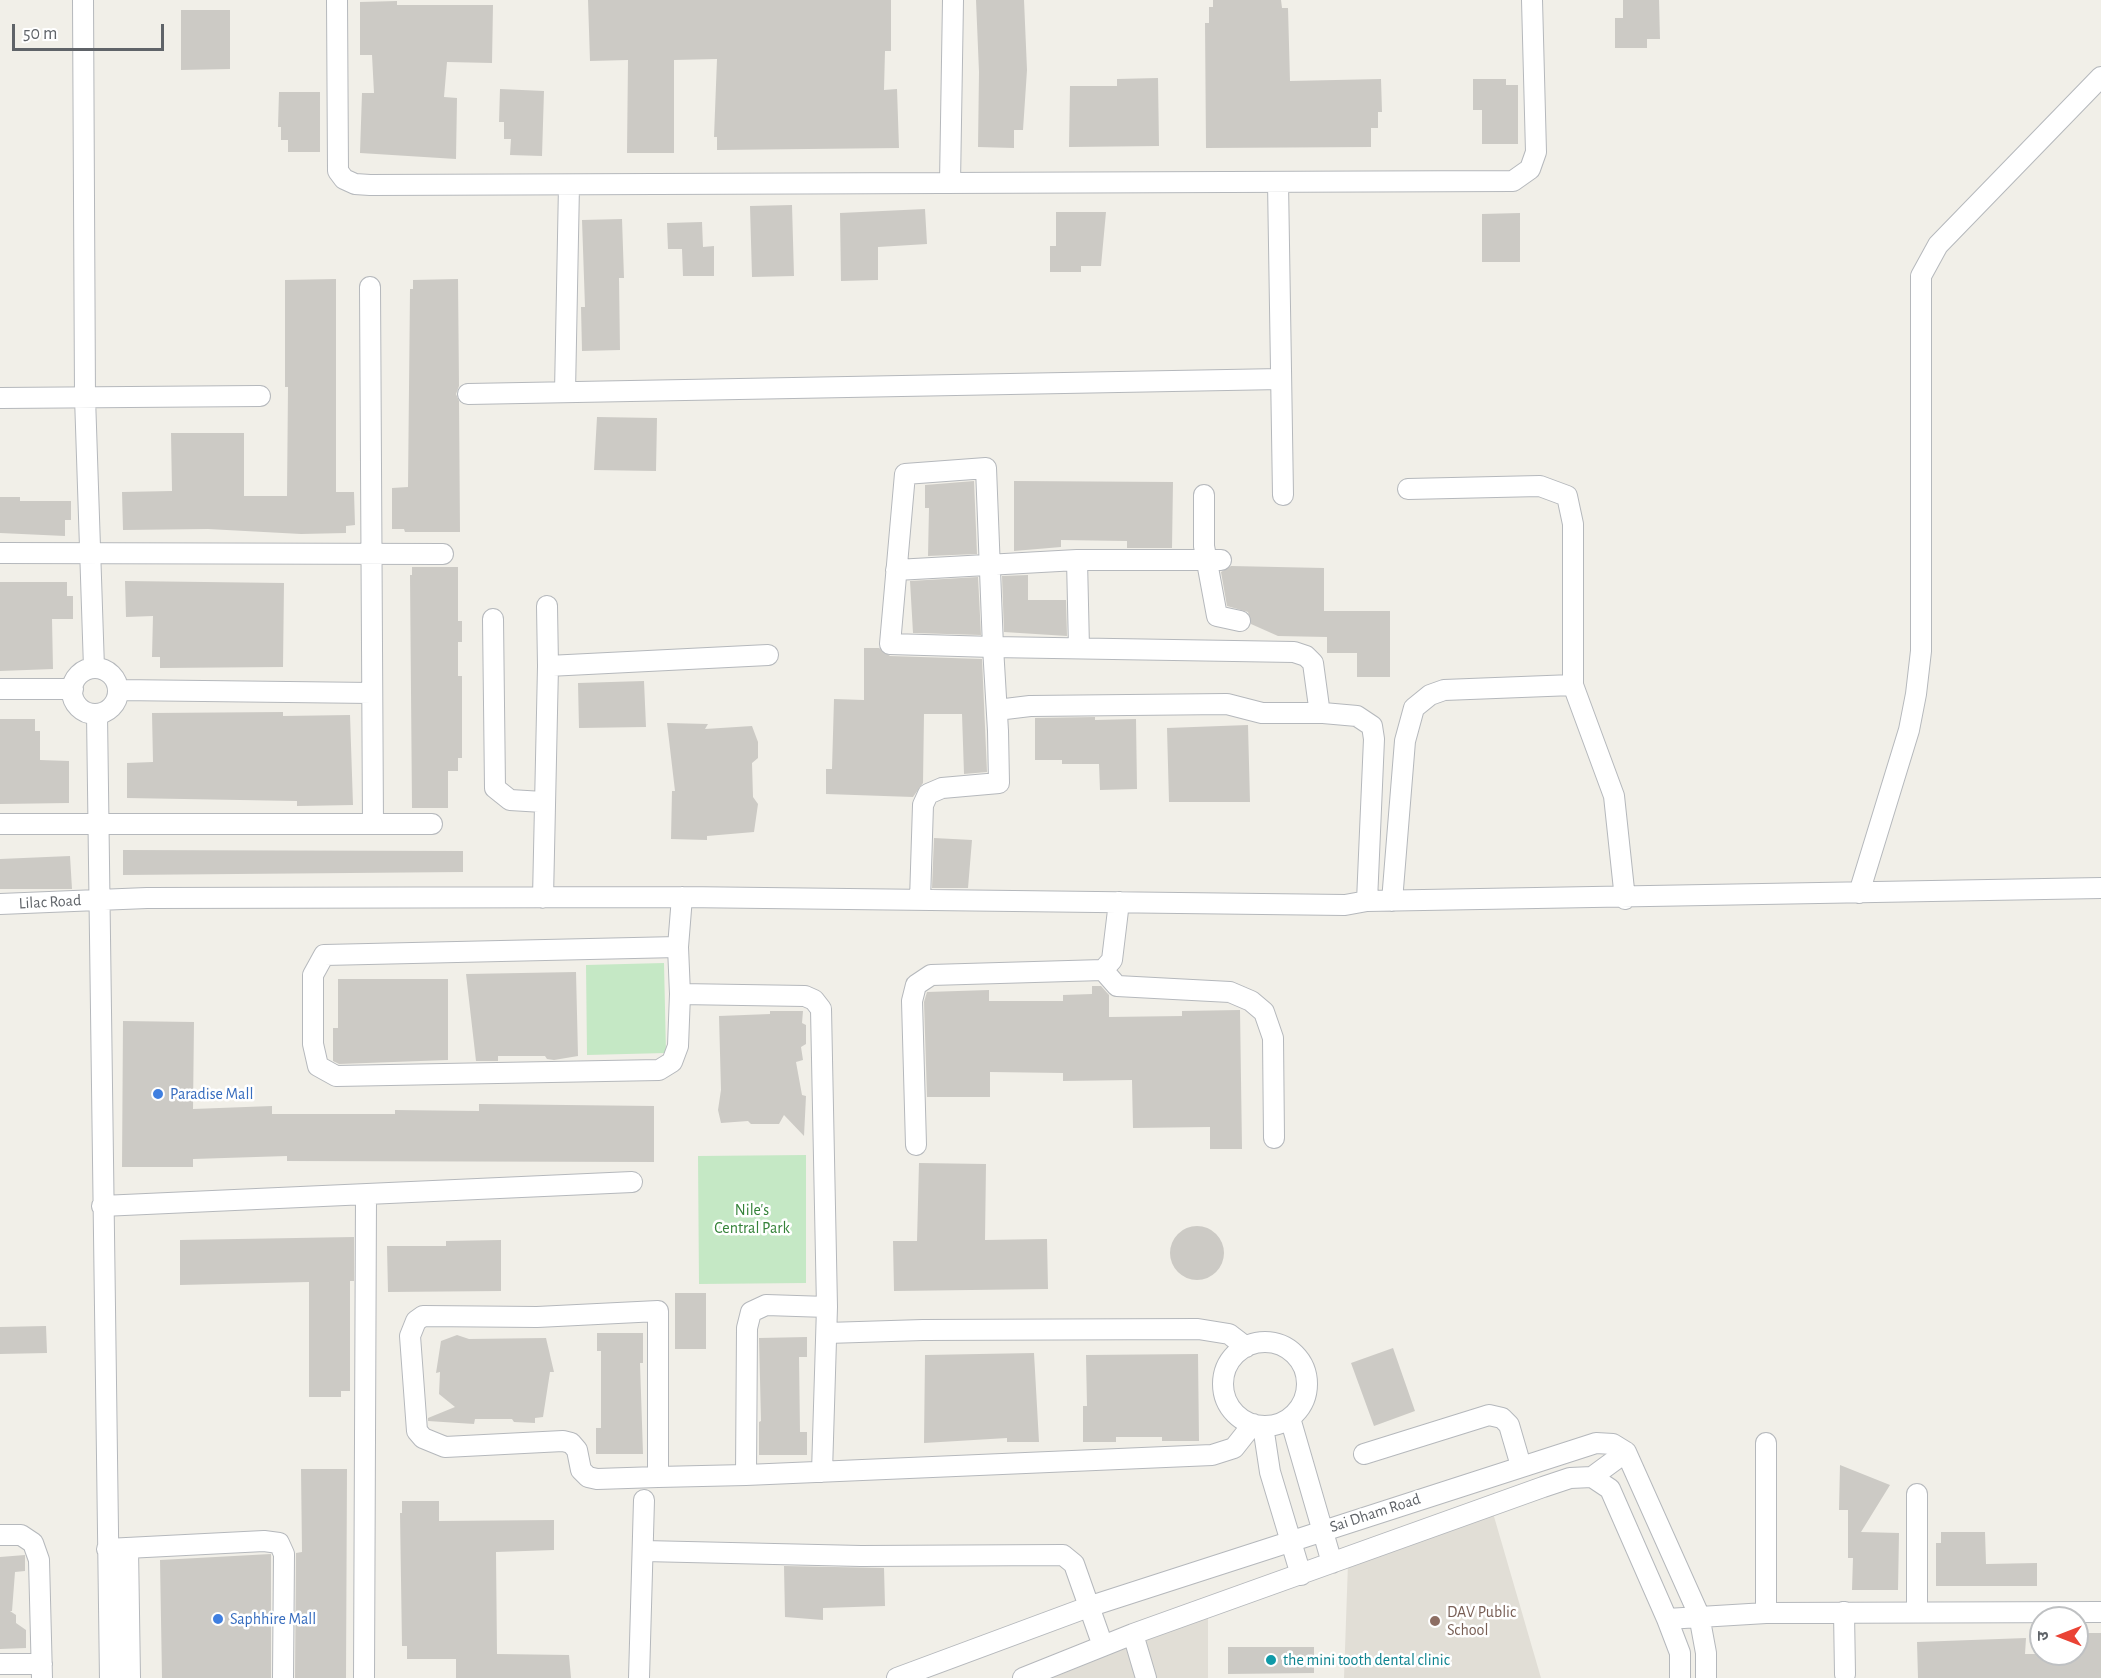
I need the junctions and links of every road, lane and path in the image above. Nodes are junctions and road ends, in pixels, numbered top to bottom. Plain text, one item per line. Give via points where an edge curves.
1 (82, 0) edge
2 (337, 0) edge
3 (953, 0) edge
4 (1532, 0) edge
5 (2101, 76) edge
6 (1278, 182) junction
7 (950, 183) junction
8 (569, 185) junction
9 (370, 287) dead end
10 (1281, 379) junction
11 (565, 392) junction
12 (468, 394) dead end
13 (260, 396) dead end
14 (85, 397) junction
15 (0, 398) edge
16 (1408, 489) dead end
17 (1204, 495) dead end
18 (1283, 495) dead end
19 (0, 553) edge
20 (92, 553) junction
21 (372, 553) junction
22 (443, 554) dead end
23 (1077, 560) junction
24 (1215, 560) junction
25 (989, 563) junction
26 (896, 570) junction
27 (547, 606) dead end
28 (493, 618) dead end
29 (1240, 621) dead end
30 (993, 647) junction
31 (1079, 648) junction
32 (768, 655) dead end
33 (548, 666) junction
34 (94, 668) junction
35 (1573, 685) junction
36 (73, 689) junction
37 (0, 690) edge
38 (118, 690) junction
39 (372, 693) junction
40 (997, 710) junction
41 (1323, 713) junction
42 (97, 714) junction
43 (543, 802) junction
44 (99, 823) junction
45 (0, 824) edge
46 (373, 824) junction
47 (432, 824) dead end
48 (2101, 888) edge
49 (1858, 893) junction
50 (682, 897) junction
51 (543, 898) junction
52 (100, 899) junction
53 (1625, 899) junction
54 (920, 900) junction
55 (1392, 901) junction
56 (1119, 902) junction
57 (1367, 902) junction
58 (0, 904) edge
59 (678, 947) junction
60 (1103, 970) junction
61 (680, 994) junction
62 (1274, 1138) dead end
63 (916, 1145) dead end
64 (633, 1182) dead end
65 (366, 1196) junction
66 (102, 1206) junction
67 (827, 1307) junction
68 (827, 1333) junction
69 (1246, 1347) junction
70 (1290, 1418) junction
71 (1258, 1425) junction
72 (1766, 1443) dead end
73 (1626, 1452) junction
74 (1364, 1454) dead end
75 (1521, 1466) junction
76 (822, 1472) junction
77 (746, 1475) junction
78 (1592, 1477) junction
79 (658, 1478) junction
80 (1917, 1494) dead end
81 (644, 1500) dead end
82 (1324, 1529) junction
83 (0, 1535) edge
84 (1291, 1542) junction
85 (128, 1548) junction
86 (108, 1549) junction
87 (644, 1551) junction
88 (1332, 1563) junction
89 (1301, 1575) junction
90 (1091, 1606) junction
91 (1844, 1612) junction
92 (1917, 1612) junction
93 (2101, 1612) edge
94 (1766, 1613) junction
95 (1699, 1615) junction
96 (1667, 1619) junction
97 (1133, 1634) junction
98 (1103, 1646) junction
99 (0, 1664) edge
100 (42, 1671) edge
101 (1845, 1674) dead end
102 (110, 1678) edge
103 (130, 1678) edge
104 (284, 1678) edge
105 (364, 1678) edge
106 (639, 1678) edge
107 (897, 1678) edge
108 (1023, 1678) edge
109 (1146, 1678) edge
110 (1680, 1678) edge
111 (1706, 1678) edge

1 - 14 street
2 - 8 street via 337,158 338,171 344,179 370,186
3 - 7 street
4 - 6 street via 1536,152 1530,169 1513,181
5 - 49 street via 1938,244 1921,276 1920,662 1909,730
6 - 7 street
6 - 10 street
7 - 8 street
8 - 11 street
9 - 21 street
10 - 11 street
10 - 18 street
11 - 12 street
13 - 14 street
14 - 15 street
14 - 20 street
16 - 35 street via 1540,486 1567,496 1573,524
17 - 24 street via 1204,546
19 - 20 street
20 - 21 street
20 - 34 street
21 - 22 street
21 - 39 street
23 - 24 street
23 - 25 street
23 - 31 street
24 - 29 street via 1217,616
25 - 26 street
25 - 26 street via 986,468 905,474
25 - 30 street
26 - 30 street via 890,644
27 - 33 street
28 - 43 street via 495,788 510,800
30 - 31 street
30 - 40 street
31 - 41 street via 1300,653 1313,663
32 - 33 street
33 - 43 street
34 - 36 street via 77,677
34 - 38 street via 111,673
35 - 53 street via 1614,796
35 - 55 street via 1444,690 1414,708 1405,741
36 - 37 street
36 - 42 street via 78,706
38 - 39 street
38 - 42 street via 112,707
39 - 46 street
40 - 41 street via 1030,706 1227,704 1262,713
40 - 54 street via 999,783 942,788 928,794 923,805
41 - 57 street via 1357,716 1372,726
42 - 44 street
43 - 51 street
44 - 45 street
44 - 46 street
44 - 52 street
46 - 47 street
48 - 49 street, Lilac Road
49 - 53 street, Lilac Road
50 - 51 street, Lilac Road
50 - 54 street, Lilac Road
50 - 59 street
51 - 52 street, Lilac Road
52 - 58 street, Lilac Road
52 - 66 street
53 - 55 street, Lilac Road
54 - 56 street, Lilac Road
55 - 57 street, Lilac Road
56 - 57 street, Lilac Road
56 - 60 street via 1112,960
59 - 61 street
59 - 61 street via 324,955 313,975 314,1044 318,1066 336,1076 659,1070 672,1062 678,1046
60 - 62 street via 1117,986 1230,992 1251,1000 1264,1012 1273,1038
60 - 63 street via 923,978 916,985 912,1000
61 - 67 street via 805,996 821,1009
64 - 65 street
65 - 66 street
65 - 105 street
66 - 86 street
67 - 68 street
67 - 77 street via 766,1305 751,1312 747,1328
68 - 69 street via 1198,1329 1228,1335
68 - 76 street
69 - 70 street via 1264,1342 1278,1344 1291,1350 1300,1361 1307,1387 1304,1401
69 - 71 street via 1230,1361 1223,1388 1234,1413
70 - 71 street via 1272,1426
70 - 82 street
71 - 76 street via 1234,1448 1212,1455
71 - 84 street
72 - 94 street
73 - 75 street, Sai Dham Road via 1613,1444 1596,1443
73 - 78 street
73 - 95 street
74 - 75 street via 1489,1415 1502,1418 1509,1425
75 - 82 street, Sai Dham Road
76 - 77 street
77 - 79 street
78 - 88 street, Sai Dham Road via 1570,1478
78 - 96 street via 1610,1489
79 - 79 street via 588,1477 577,1450 563,1441 445,1448 423,1438 417,1431 410,1336 416,1321 423,1316 537,1317 658,1311
80 - 92 street
81 - 87 street
82 - 84 street, Sai Dham Road
82 - 88 street
83 - 100 street via 21,1535 33,1543 39,1560
84 - 89 street
84 - 90 street, Sai Dham Road
85 - 86 street
85 - 103 street
85 - 104 street via 279,1543 284,1554
86 - 102 street
87 - 90 street via 1063,1555 1074,1564
87 - 106 street
88 - 89 street, Sai Dham Road
89 - 97 street, Sai Dham Road
90 - 98 street
90 - 107 street, Sai Dham Road
91 - 92 street
91 - 94 street
91 - 101 street
92 - 93 street
94 - 95 street
95 - 96 street
95 - 111 street
96 - 110 street via 1680,1653
97 - 98 street, Sai Dham Road
97 - 109 street
98 - 108 street, Sai Dham Road
99 - 100 street

